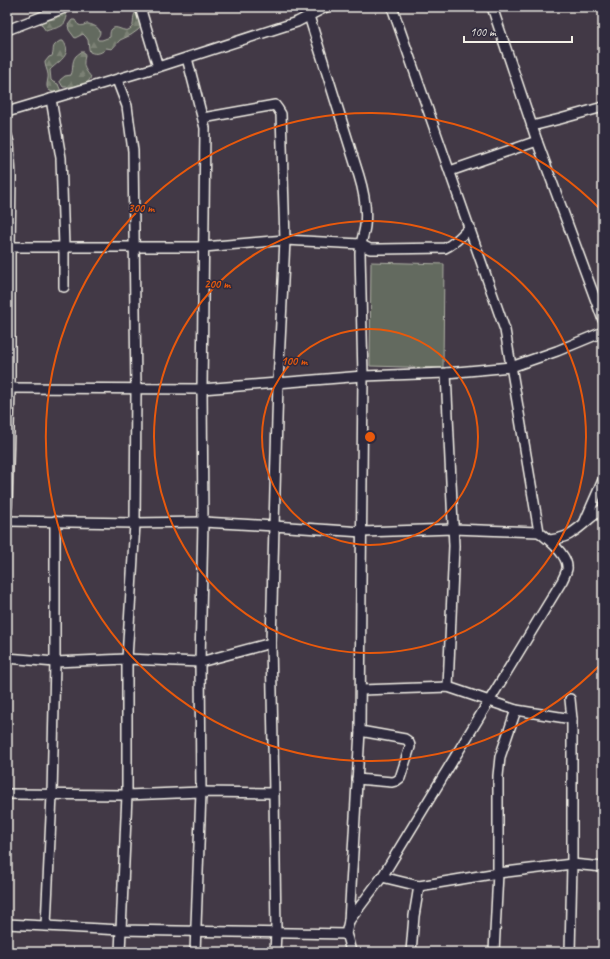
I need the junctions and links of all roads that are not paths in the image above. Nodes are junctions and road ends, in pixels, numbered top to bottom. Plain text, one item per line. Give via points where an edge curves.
1 (67, 7) edge
2 (140, 7) edge
3 (326, 7) edge
4 (392, 7) edge
5 (492, 7) edge
6 (57, 9) edge
7 (309, 16) junction
8 (7, 30) edge
9 (188, 58) junction
10 (158, 67) junction
11 (117, 80) junction
12 (51, 99) junction
13 (603, 108) edge
14 (7, 112) edge
15 (202, 118) junction
16 (532, 126) junction
17 (7, 136) edge
18 (537, 141) junction
19 (450, 171) junction
20 (470, 227) junction
21 (285, 240) junction
22 (360, 244) junction
23 (8, 247) edge
24 (64, 247) junction
25 (134, 247) junction
26 (204, 247) junction
27 (64, 287) dead end
28 (603, 320) edge
29 (603, 332) edge
30 (511, 367) junction
31 (446, 373) junction
32 (363, 376) junction
33 (278, 383) junction
34 (8, 388) edge
35 (136, 389) junction
36 (202, 389) junction
37 (603, 480) edge
38 (7, 506) edge
39 (603, 509) edge
40 (7, 521) edge
41 (54, 521) junction
42 (203, 522) junction
43 (135, 523) junction
44 (583, 523) junction
45 (274, 526) junction
46 (453, 529) junction
47 (362, 532) junction
48 (539, 532) junction
49 (550, 540) junction
50 (271, 643) junction
51 (7, 658) edge
52 (127, 659) junction
53 (55, 662) junction
54 (200, 662) junction
55 (448, 686) junction
56 (361, 690) junction
57 (570, 698) dead end
58 (490, 702) junction
59 (516, 710) junction
60 (572, 719) junction
61 (360, 731) junction
62 (357, 779) junction
63 (201, 792) junction
64 (274, 793) junction
65 (7, 794) edge
66 (52, 795) junction
67 (127, 795) junction
68 (572, 864) junction
69 (603, 867) edge
70 (498, 873) junction
71 (382, 878) junction
72 (419, 886) junction
73 (349, 921) junction
74 (7, 924) edge
75 (46, 925) junction
76 (121, 930) junction
77 (196, 931) junction
78 (276, 932) junction
79 (346, 934) junction
80 (120, 952) edge
81 (195, 952) edge
82 (274, 952) edge
83 (351, 952) edge
84 (411, 952) edge
85 (494, 952) edge
86 (570, 952) edge

1 - 6 street
2 - 10 street
3 - 7 street
4 - 19 street
5 - 16 street
6 - 8 street
7 - 9 street
7 - 22 street via 364,192 365,226
9 - 10 street
9 - 15 street
10 - 11 street
11 - 12 street
11 - 25 street via 127,106 133,151
12 - 14 street
12 - 24 street via 61,158
13 - 16 street
15 - 21 street via 275,105 278,109
15 - 26 street via 205,128
16 - 18 street
17 - 23 street via 11,177
18 - 19 street
18 - 28 street
19 - 20 street
20 - 22 street via 452,245 445,248 370,249
20 - 30 street via 505,330
21 - 22 street
21 - 26 street
21 - 33 street
22 - 32 street
23 - 24 street
23 - 34 street
24 - 25 street
24 - 27 street
25 - 26 street
25 - 35 street
26 - 36 street
29 - 30 street
30 - 31 street
30 - 48 street
31 - 32 street
31 - 46 street
32 - 33 street
32 - 47 street
33 - 36 street
33 - 45 street
34 - 35 street
34 - 38 street
35 - 36 street
35 - 43 street
36 - 42 street
37 - 44 street
39 - 44 street
40 - 41 street
41 - 43 street
41 - 53 street
42 - 43 street
42 - 45 street
42 - 54 street
43 - 52 street
44 - 49 street via 572,533
45 - 47 street
45 - 50 street
46 - 47 street
46 - 48 street
46 - 55 street
47 - 56 street
48 - 49 street
49 - 58 street via 565,559 567,570
50 - 54 street
50 - 64 street
51 - 53 street
52 - 53 street
52 - 54 street
52 - 67 street
53 - 66 street
54 - 63 street
55 - 56 street
55 - 58 street
56 - 61 street
57 - 60 street
58 - 59 street
58 - 71 street
59 - 60 street
59 - 70 street via 500,756
60 - 68 street
61 - 62 street
61 - 62 street via 405,739 410,743 410,747 400,778 396,781
62 - 73 street
63 - 64 street
63 - 67 street
63 - 77 street
64 - 78 street
65 - 66 street
66 - 67 street
66 - 75 street
67 - 76 street
68 - 69 street
68 - 70 street
68 - 86 street
70 - 72 street
70 - 85 street
71 - 72 street
71 - 73 street
72 - 84 street
73 - 79 street
74 - 75 street
75 - 76 street
76 - 77 street
76 - 80 street
77 - 78 street
77 - 81 street
78 - 79 street
78 - 82 street
79 - 83 street

